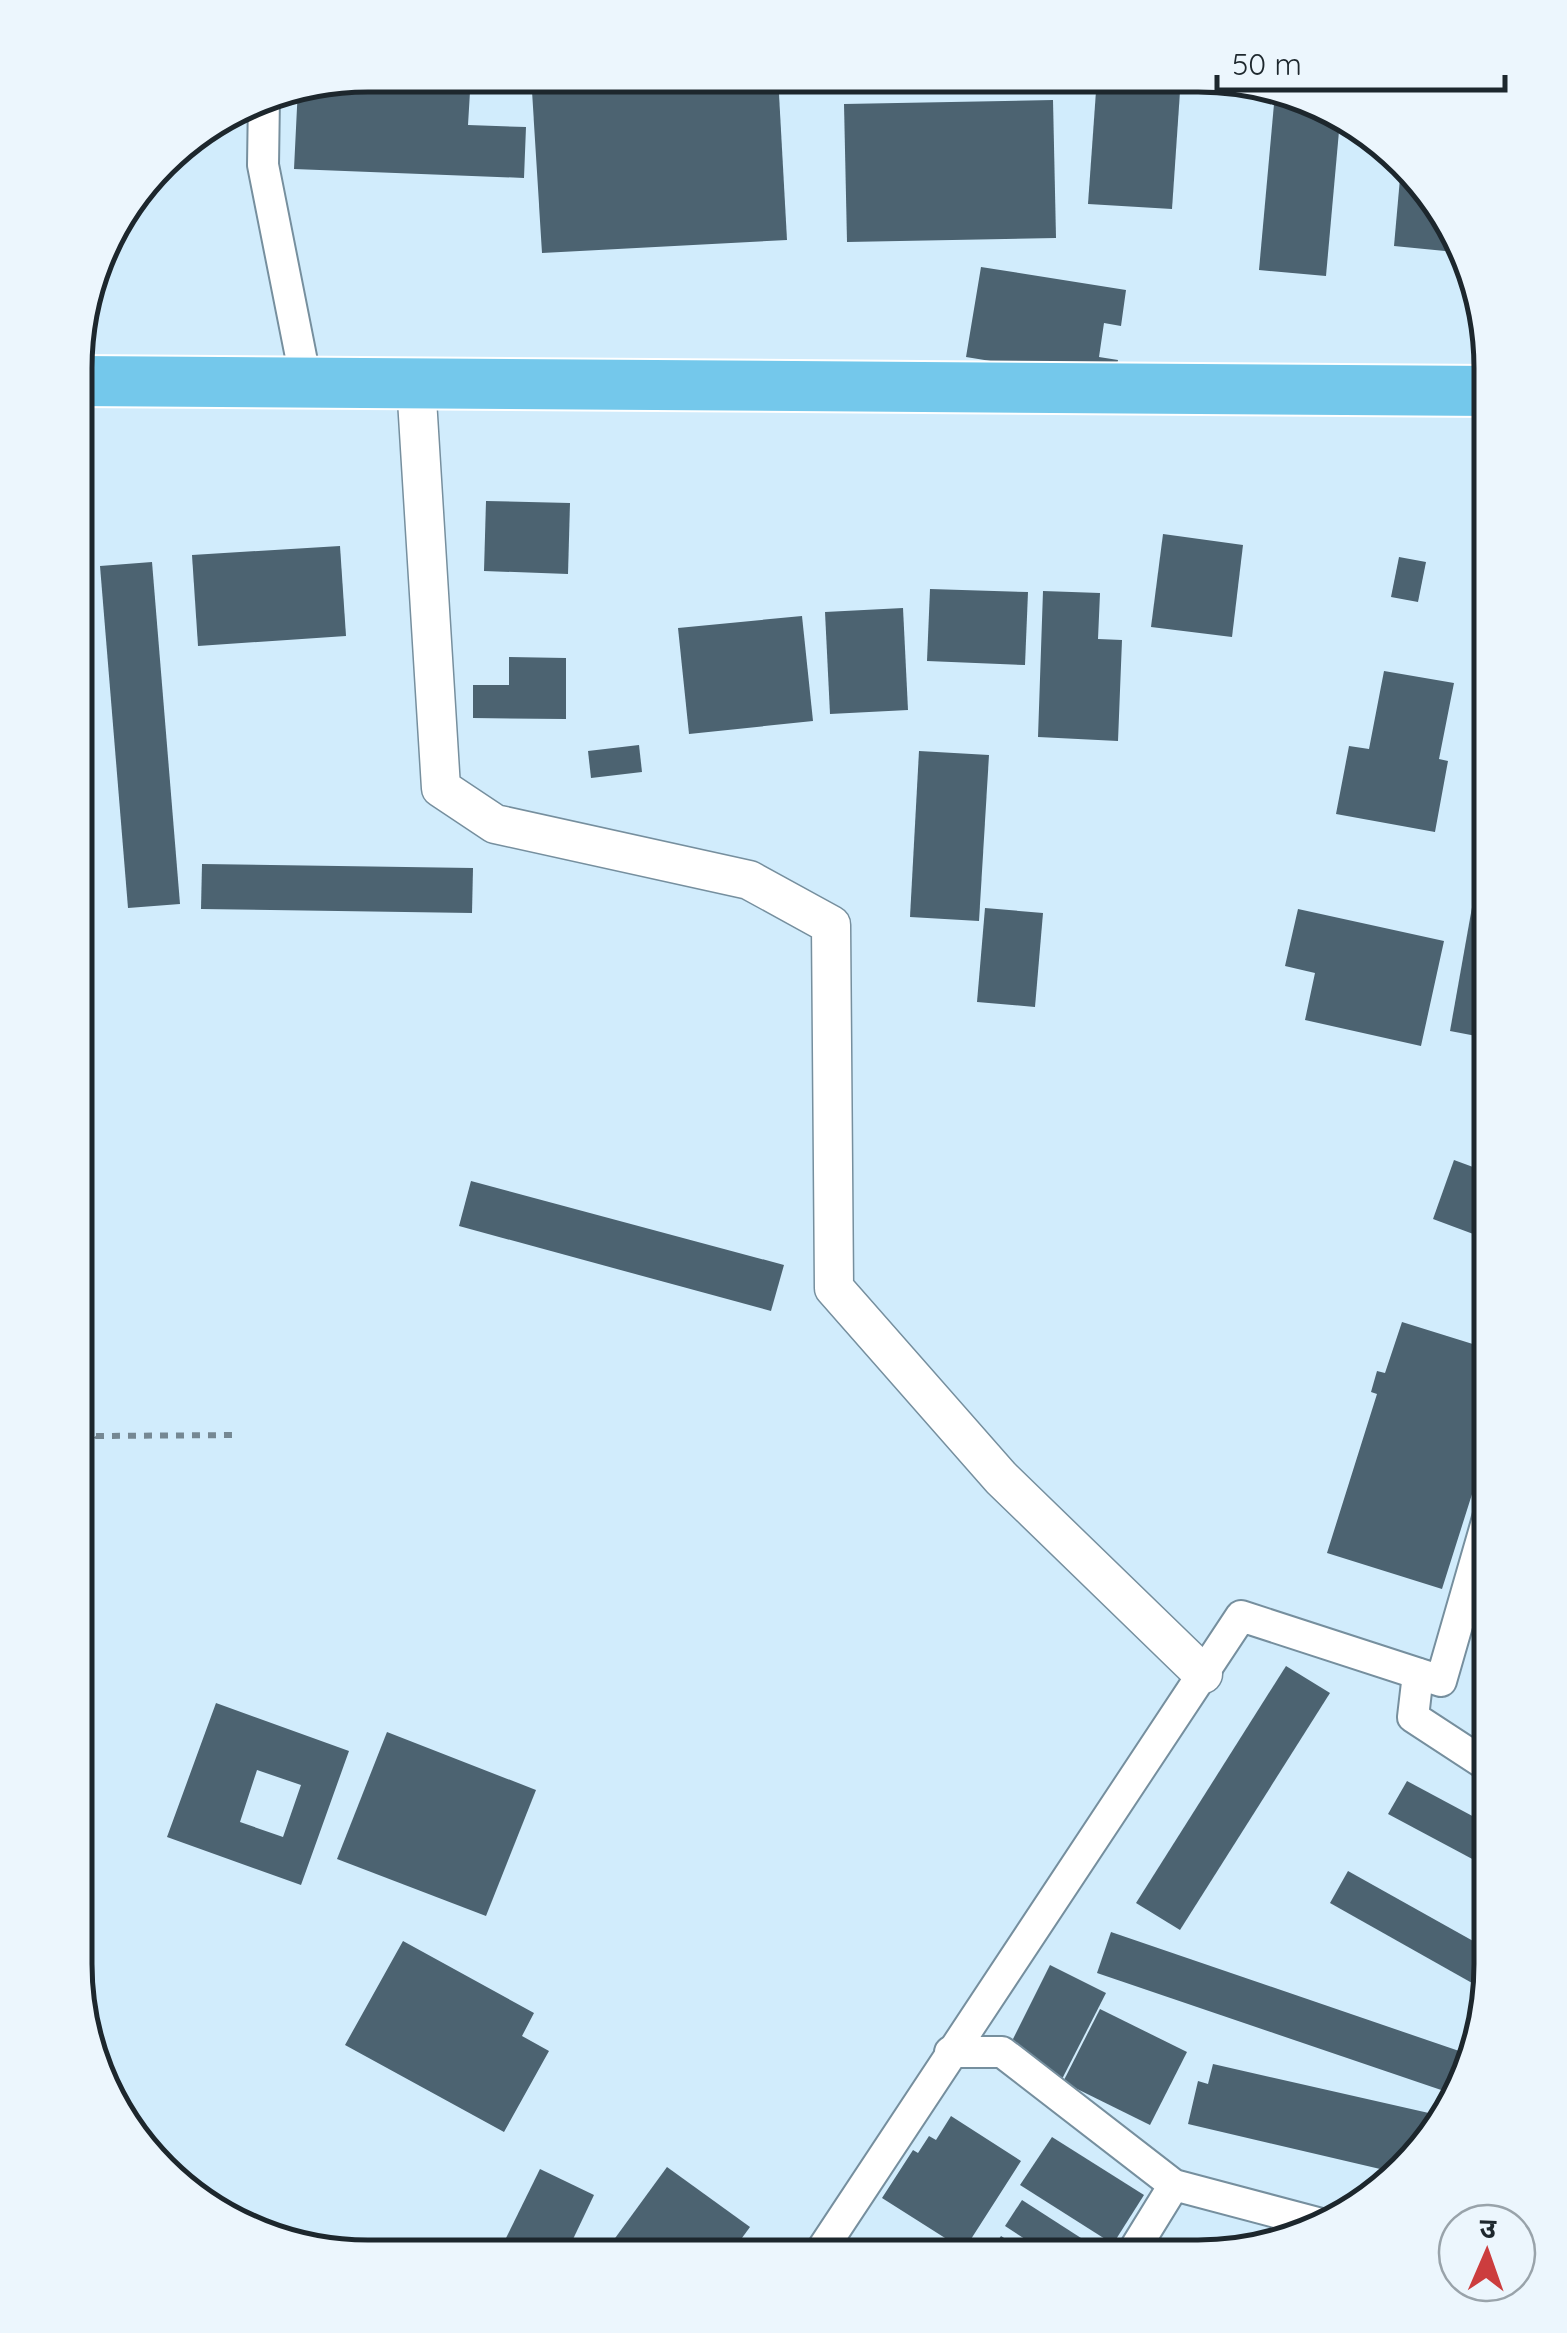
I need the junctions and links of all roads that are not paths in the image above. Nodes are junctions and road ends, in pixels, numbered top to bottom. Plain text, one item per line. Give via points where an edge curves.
1 (264, 114) edge
2 (92, 381) edge
3 (306, 382) junction
4 (416, 383) junction
5 (1474, 391) edge
6 (1474, 1568) edge
7 (1203, 1674) junction
8 (1418, 1674) junction
9 (1474, 1756) edge
10 (950, 2052) junction
11 (1174, 2185) junction
12 (1303, 2219) edge
13 (827, 2240) edge
14 (1140, 2240) edge

1 - 3 street via 263,165
2 - 3 main road
3 - 4 main road
4 - 5 main road
4 - 7 street via 441,788 495,824 749,880 831,924 834,1288 1001,1478
6 - 8 street via 1442,1681
7 - 8 street via 1242,1616
7 - 10 street
8 - 9 street via 1413,1717
10 - 11 street via 1002,2052
10 - 13 street
11 - 12 street
11 - 14 street

